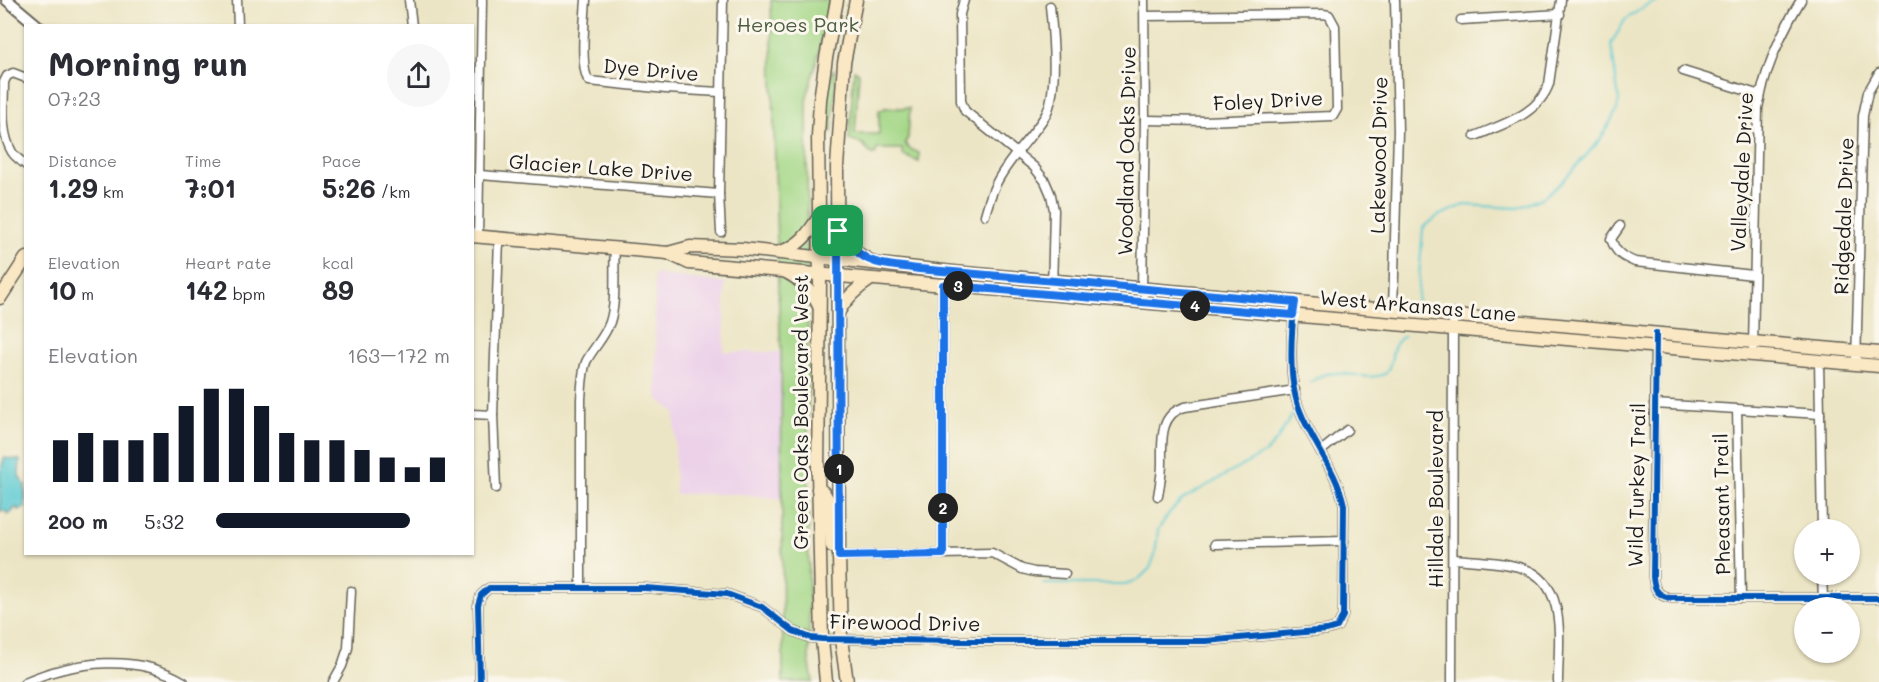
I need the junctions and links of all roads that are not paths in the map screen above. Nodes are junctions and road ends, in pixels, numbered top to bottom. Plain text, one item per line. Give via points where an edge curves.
1 (7, 0) edge
2 (237, 0) edge
3 (409, 0) edge
4 (482, 0) edge
5 (586, 0) edge
6 (723, 0) edge
7 (837, 0) edge
8 (856, 0) edge
9 (964, 0) edge
10 (1144, 0) edge
11 (1395, 0) edge
12 (1561, 0) edge
13 (1801, 0) edge
14 (1050, 6) dead end
15 (1560, 14) junction
16 (1145, 16) junction
17 (1461, 20) dead end
18 (36, 24) edge
19 (238, 24) edge
20 (412, 24) edge
21 (826, 58) junction
22 (844, 63) junction
23 (1683, 71) dead end
24 (1879, 74) edge
25 (24, 77) edge
26 (720, 92) junction
27 (1761, 95) junction
28 (1145, 120) junction
29 (1475, 136) dead end
30 (1017, 153) junction
31 (24, 163) edge
32 (480, 175) junction
33 (719, 194) junction
34 (985, 215) dead end
35 (819, 216) junction
36 (1620, 226) dead end
37 (838, 231) junction
38 (721, 232) dead end
39 (475, 236) edge
40 (499, 238) junction
41 (615, 248) junction
42 (779, 252) junction
43 (668, 253) junction
44 (820, 258) junction
45 (838, 260) junction
46 (24, 261) edge
47 (873, 263) junction
48 (780, 270) junction
49 (820, 273) junction
50 (838, 275) junction
51 (1753, 275) junction
52 (998, 276) junction
53 (871, 279) junction
54 (1053, 280) junction
55 (943, 285) junction
56 (1142, 288) junction
57 (997, 289) junction
58 (1052, 293) junction
59 (0, 298) edge
60 (1146, 302) junction
61 (820, 306) junction
62 (1294, 308) junction
63 (1393, 310) junction
64 (838, 312) junction
65 (1453, 315) junction
66 (1453, 328) junction
67 (1656, 333) junction
68 (1753, 341) junction
69 (1655, 346) junction
70 (1879, 353) edge
71 (1753, 354) junction
72 (1856, 357) junction
73 (1819, 360) junction
74 (1879, 366) edge
75 (1295, 390) junction
76 (1654, 404) junction
77 (1737, 409) junction
78 (474, 414) edge
79 (1820, 414) junction
80 (493, 415) junction
81 (1347, 430) dead end
82 (1321, 451) junction
83 (496, 488) dead end
84 (818, 489) junction
85 (1158, 496) dead end
86 (1822, 519) edge
87 (1344, 541) junction
88 (1215, 544) dead end
89 (943, 554) junction
90 (839, 556) junction
91 (1453, 559) junction
92 (1065, 574) dead end
93 (581, 587) junction
94 (351, 591) dead end
95 (1741, 598) junction
96 (1794, 598) edge
97 (1860, 598) edge
98 (1879, 598) edge
99 (822, 639) junction
100 (841, 639) junction
101 (25, 682) edge
102 (184, 682) edge
103 (333, 682) edge
104 (480, 682) edge
105 (826, 682) edge
106 (847, 682) edge
107 (1452, 682) edge
108 (1558, 682) edge

1 - 18 street
2 - 19 street
3 - 20 street
4 - 32 street
5 - 26 street, Dye Drive via 584,72 589,81
6 - 26 street
7 - 21 main road, Green Oaks Boulevard West
8 - 22 main road
9 - 30 street via 960,14 961,100 965,111
10 - 16 street, Woodland Oaks Drive
11 - 63 street, Lakewood Drive via 1398,132
12 - 15 street
13 - 27 street, Valleydale Drive via 1777,43
14 - 30 street via 1051,98 1046,115
15 - 17 street
15 - 29 street via 1546,93 1532,110
16 - 28 street, Woodland Oaks Drive
16 - 28 street, Foley Drive via 1329,15 1335,26 1337,109 1333,116
21 - 22 main road
21 - 35 main road, Green Oaks Boulevard West via 818,137
22 - 37 main road via 837,167
23 - 27 street
24 - 72 street, Ridgedale Drive via 1868,92 1863,116
25 - 31 street via 13,73 4,82 3,124 13,154
26 - 33 street
27 - 51 street, Valleydale Drive
28 - 56 street, Woodland Oaks Drive
30 - 34 street via 996,183
30 - 54 street via 1034,167 1051,195
32 - 33 street, Glacier Lake Drive
32 - 39 street
33 - 38 street
35 - 42 main road via 800,243
35 - 44 main road, Green Oaks Boulevard West
36 - 51 street via 1611,239 1614,248 1619,255 1635,262
37 - 45 main road
37 - 47 main road via 857,253
39 - 40 main road, West Arkansas Lane
40 - 41 main road, West Arkansas Lane
40 - 80 street
41 - 43 main road, West Arkansas Lane
41 - 93 street via 610,321 586,363 582,378
42 - 43 main road, West Arkansas Lane via 690,247
42 - 44 main road, West Arkansas Lane
43 - 48 main road, West Arkansas Lane via 689,263
44 - 45 main road, West Arkansas Lane
44 - 49 main road, Green Oaks Boulevard West
45 - 47 main road, West Arkansas Lane
45 - 50 main road
46 - 59 main road
47 - 52 main road, West Arkansas Lane
48 - 49 main road, West Arkansas Lane
48 - 61 main road via 804,283
49 - 50 main road, West Arkansas Lane
49 - 61 main road, Green Oaks Boulevard West
50 - 53 main road, West Arkansas Lane
50 - 64 main road
51 - 68 street, Valleydale Drive
52 - 54 main road, West Arkansas Lane
52 - 57 main road
53 - 55 main road, West Arkansas Lane
53 - 64 main road via 846,299
54 - 56 main road, West Arkansas Lane
54 - 58 street
55 - 57 main road, West Arkansas Lane
55 - 89 street
56 - 60 street, Woodland Oaks Drive
56 - 62 main road, West Arkansas Lane
57 - 58 main road, West Arkansas Lane
58 - 60 main road, West Arkansas Lane
60 - 62 main road, West Arkansas Lane
61 - 84 main road, Green Oaks Boulevard West
62 - 63 main road, West Arkansas Lane
62 - 66 main road, West Arkansas Lane
62 - 75 street
63 - 65 main road, West Arkansas Lane
64 - 90 main road
65 - 66 street, Hilldale Boulevard
65 - 67 main road, West Arkansas Lane
66 - 69 main road, West Arkansas Lane
66 - 91 street, Hilldale Boulevard
67 - 68 main road, West Arkansas Lane
67 - 69 street, Wild Turkey Trail
68 - 71 street, Valleydale Drive
68 - 72 main road, West Arkansas Lane
69 - 71 main road, West Arkansas Lane
69 - 76 street, Wild Turkey Trail
70 - 72 main road, West Arkansas Lane
71 - 73 main road, West Arkansas Lane
72 - 73 main road, West Arkansas Lane
72 - 74 main road, West Arkansas Lane
73 - 79 street
75 - 82 street via 1298,407
75 - 85 street via 1179,408 1164,426
76 - 77 street
76 - 95 street, Wild Turkey Trail via 1654,588 1670,598
77 - 79 street
77 - 95 street, Pheasant Trail
78 - 80 street
79 - 86 street
80 - 83 street
81 - 82 street
82 - 87 street via 1340,487
84 - 90 main road via 829,501 832,550
84 - 99 main road, Green Oaks Boulevard West
87 - 88 street
87 - 100 street, Firewood Drive via 1344,616 1337,627 1327,630 1206,641
89 - 90 street
89 - 92 street via 992,553 1022,569
90 - 100 main road
91 - 107 street, Hilldale Boulevard
91 - 108 street via 1524,568 1544,581 1556,602
93 - 99 street, Firewood Drive via 727,594 762,607 793,631
93 - 104 street, Firewood Drive via 489,588 480,595
94 - 103 street via 348,648
95 - 96 street, Wild Turkey Trail
97 - 98 street, Wild Turkey Trail
99 - 100 street, Firewood Drive
99 - 105 main road, Green Oaks Boulevard West
100 - 106 main road
101 - 102 street via 86,664 118,663 151,667

